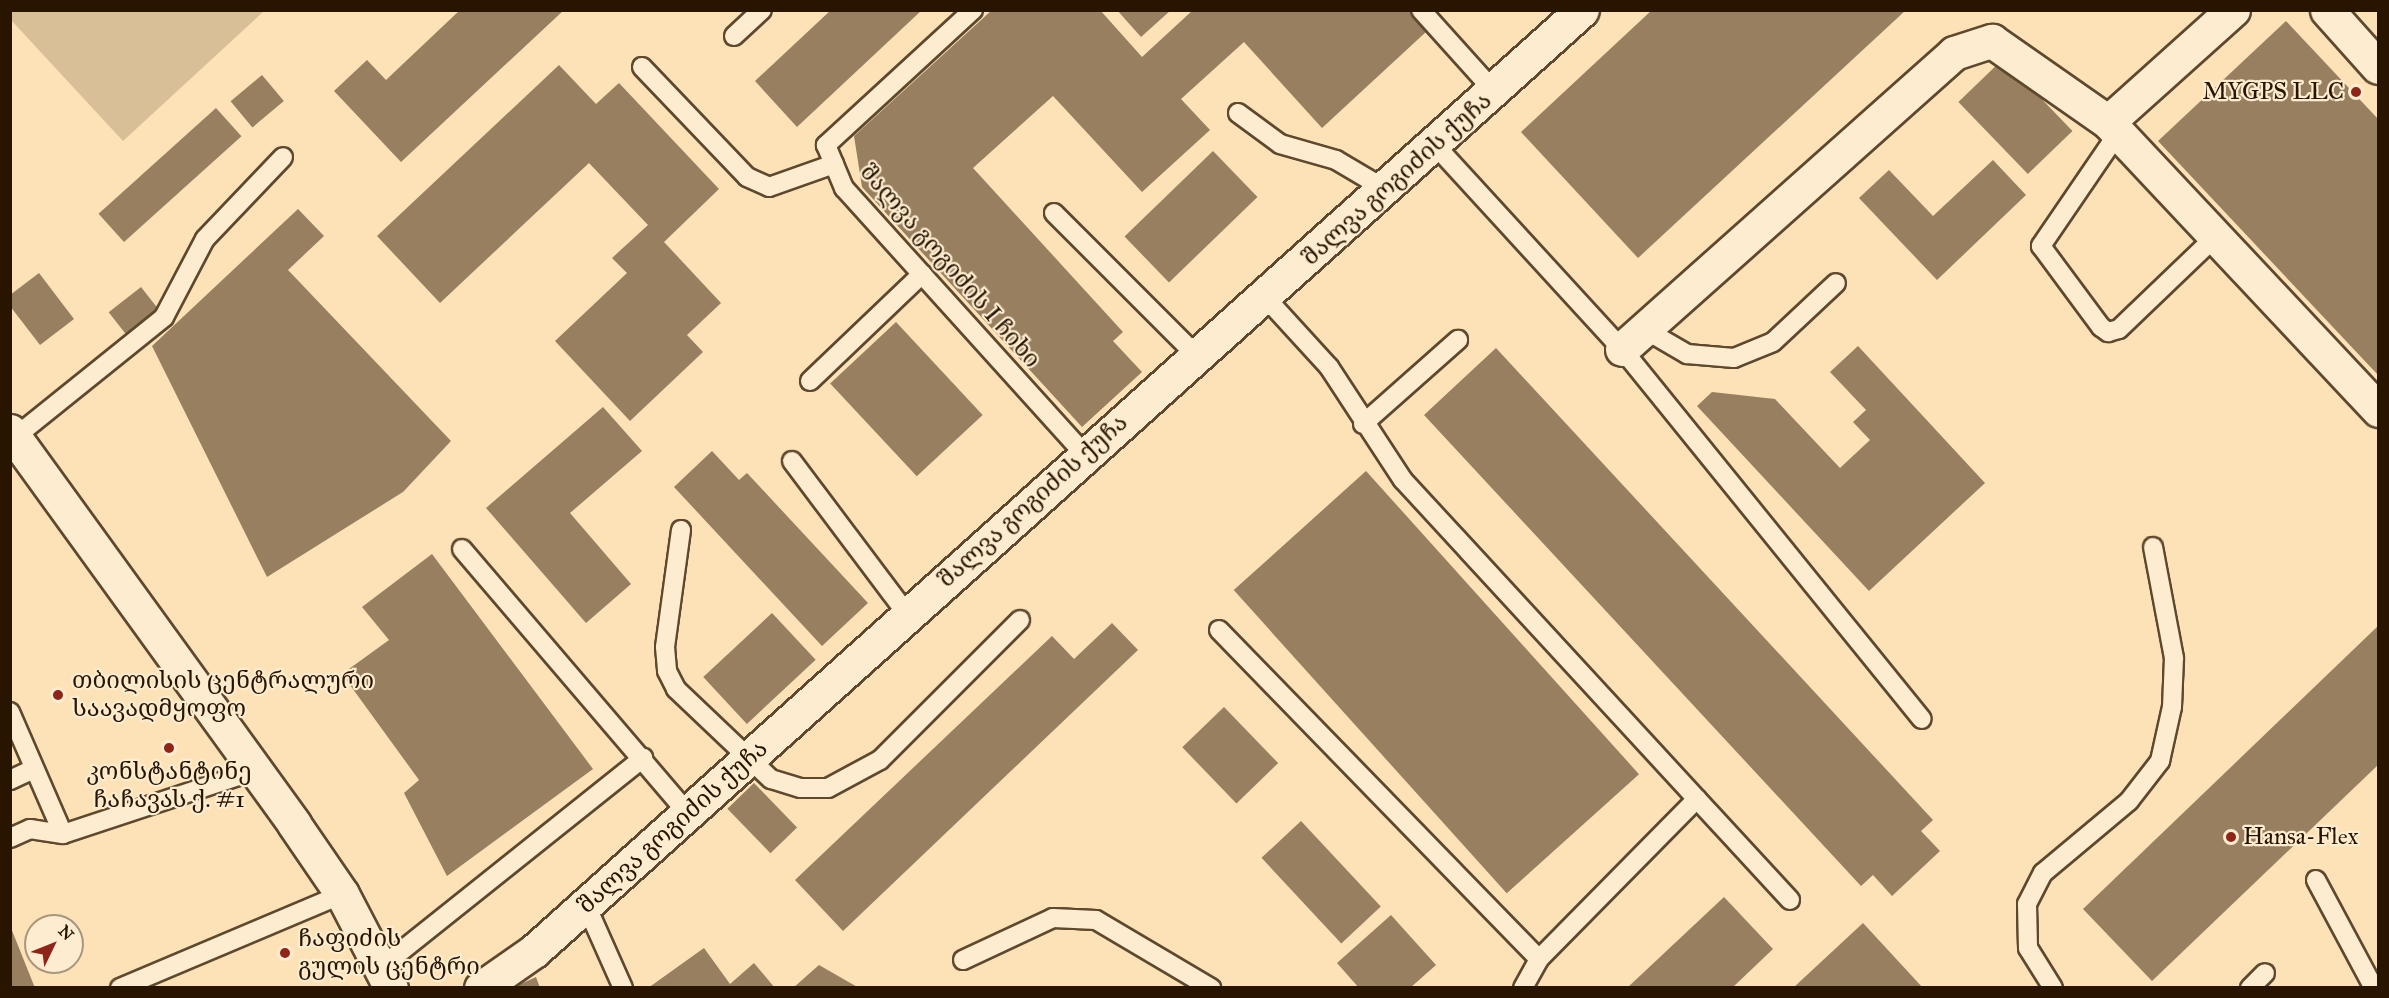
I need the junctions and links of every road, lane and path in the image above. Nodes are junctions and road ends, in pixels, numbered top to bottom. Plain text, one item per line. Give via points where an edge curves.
1 (762, 10) edge
2 (973, 10) edge
3 (1421, 10) edge
4 (1582, 10) edge
5 (2326, 10) edge
6 (2231, 11) edge
7 (734, 36) dead end
8 (2379, 66) edge
9 (642, 67) dead end
10 (1494, 91) junction
11 (1238, 114) dead end
12 (2113, 128) junction
13 (1434, 144) junction
14 (283, 157) dead end
15 (834, 164) junction
16 (1385, 189) junction
17 (1054, 213) dead end
18 (2214, 238) junction
19 (922, 274) junction
20 (1836, 283) dead end
21 (1265, 297) junction
22 (1633, 339) junction
23 (1458, 340) dead end
24 (1197, 356) junction
25 (810, 381) dead end
26 (2379, 410) edge
27 (1363, 424) junction
28 (13, 434) edge
29 (1084, 453) junction
30 (792, 461) dead end
31 (681, 530) dead end
32 (2153, 547) dead end
33 (462, 549) dead end
34 (907, 614) junction
35 (1020, 620) dead end
36 (1219, 630) dead end
37 (10, 711) edge
38 (1922, 719) dead end
39 (643, 758) junction
40 (749, 759) junction
41 (34, 769) junction
42 (257, 770) junction
43 (10, 780) edge
44 (1697, 799) junction
45 (688, 814) junction
46 (63, 834) junction
47 (10, 837) edge
48 (2316, 880) dead end
49 (342, 894) junction
50 (1790, 900) dead end
51 (586, 905) junction
52 (1539, 959) junction
53 (963, 960) dead end
54 (2265, 973) dead end
55 (386, 977) edge
56 (120, 987) edge
57 (481, 987) edge
58 (623, 987) edge
59 (1211, 987) edge
60 (1523, 987) edge
61 (2053, 987) edge
62 (2250, 987) edge
63 (2374, 987) edge

1 - 7 lane
2 - 15 lane, შალვა გოგიძის I ჩიხი via 826,145
3 - 10 lane
4 - 10 street, შალვა გოგიძის ქუჩა
5 - 8 street
6 - 12 street
9 - 15 lane via 747,177 769,187
10 - 13 street, შალვა გოგიძის ქუჩა
11 - 16 lane via 1281,144 1336,160
12 - 18 street
12 - 18 lane via 2041,246 2101,327 2108,332 2119,329
12 - 22 street via 2061,94 2007,48 1992,41 1961,50
13 - 16 street, შალვა გოგიძის ქუჩა
13 - 22 lane
14 - 28 lane via 205,239 164,317
15 - 19 lane, შალვა გოგიძის I ჩიხი via 844,188
16 - 21 street, შალვა გოგიძის ქუჩა
17 - 24 lane
18 - 26 street
19 - 25 lane
19 - 29 lane, შალვა გოგიძის I ჩიხი
20 - 22 lane via 1773,342 1734,358 1686,354
21 - 24 street, შალვა გოგიძის ქუჩა
21 - 27 lane via 1329,367
22 - 38 lane
23 - 27 lane
24 - 29 street, შალვა გოგიძის ქუჩა
27 - 44 lane via 1404,480
28 - 42 street
29 - 34 street, შალვა გოგიძის ქუჩა
30 - 34 lane
31 - 40 lane via 665,646 668,671 676,688
32 - 61 lane via 2174,658 2169,718 2154,769 2129,801 2043,873 2027,904 2028,948
33 - 39 lane
34 - 40 street, შალვა გოგიძის ქუჩა
35 - 40 lane via 880,760 855,775 828,788 801,788 771,780
36 - 52 lane
37 - 41 lane
39 - 45 lane
39 - 55 lane
40 - 45 street, შალვა გოგიძის ქუჩა
41 - 43 lane
41 - 46 lane
42 - 46 lane
42 - 49 street
44 - 50 lane
44 - 52 lane
45 - 51 street, შალვა გოგიძის ქუჩა
46 - 47 lane via 30,829
48 - 63 lane
49 - 55 street
49 - 56 lane
51 - 57 street, შალვა გოგიძის ქუჩა via 534,951
51 - 58 lane
52 - 60 lane
53 - 59 lane via 1053,918 1096,920
54 - 62 lane

